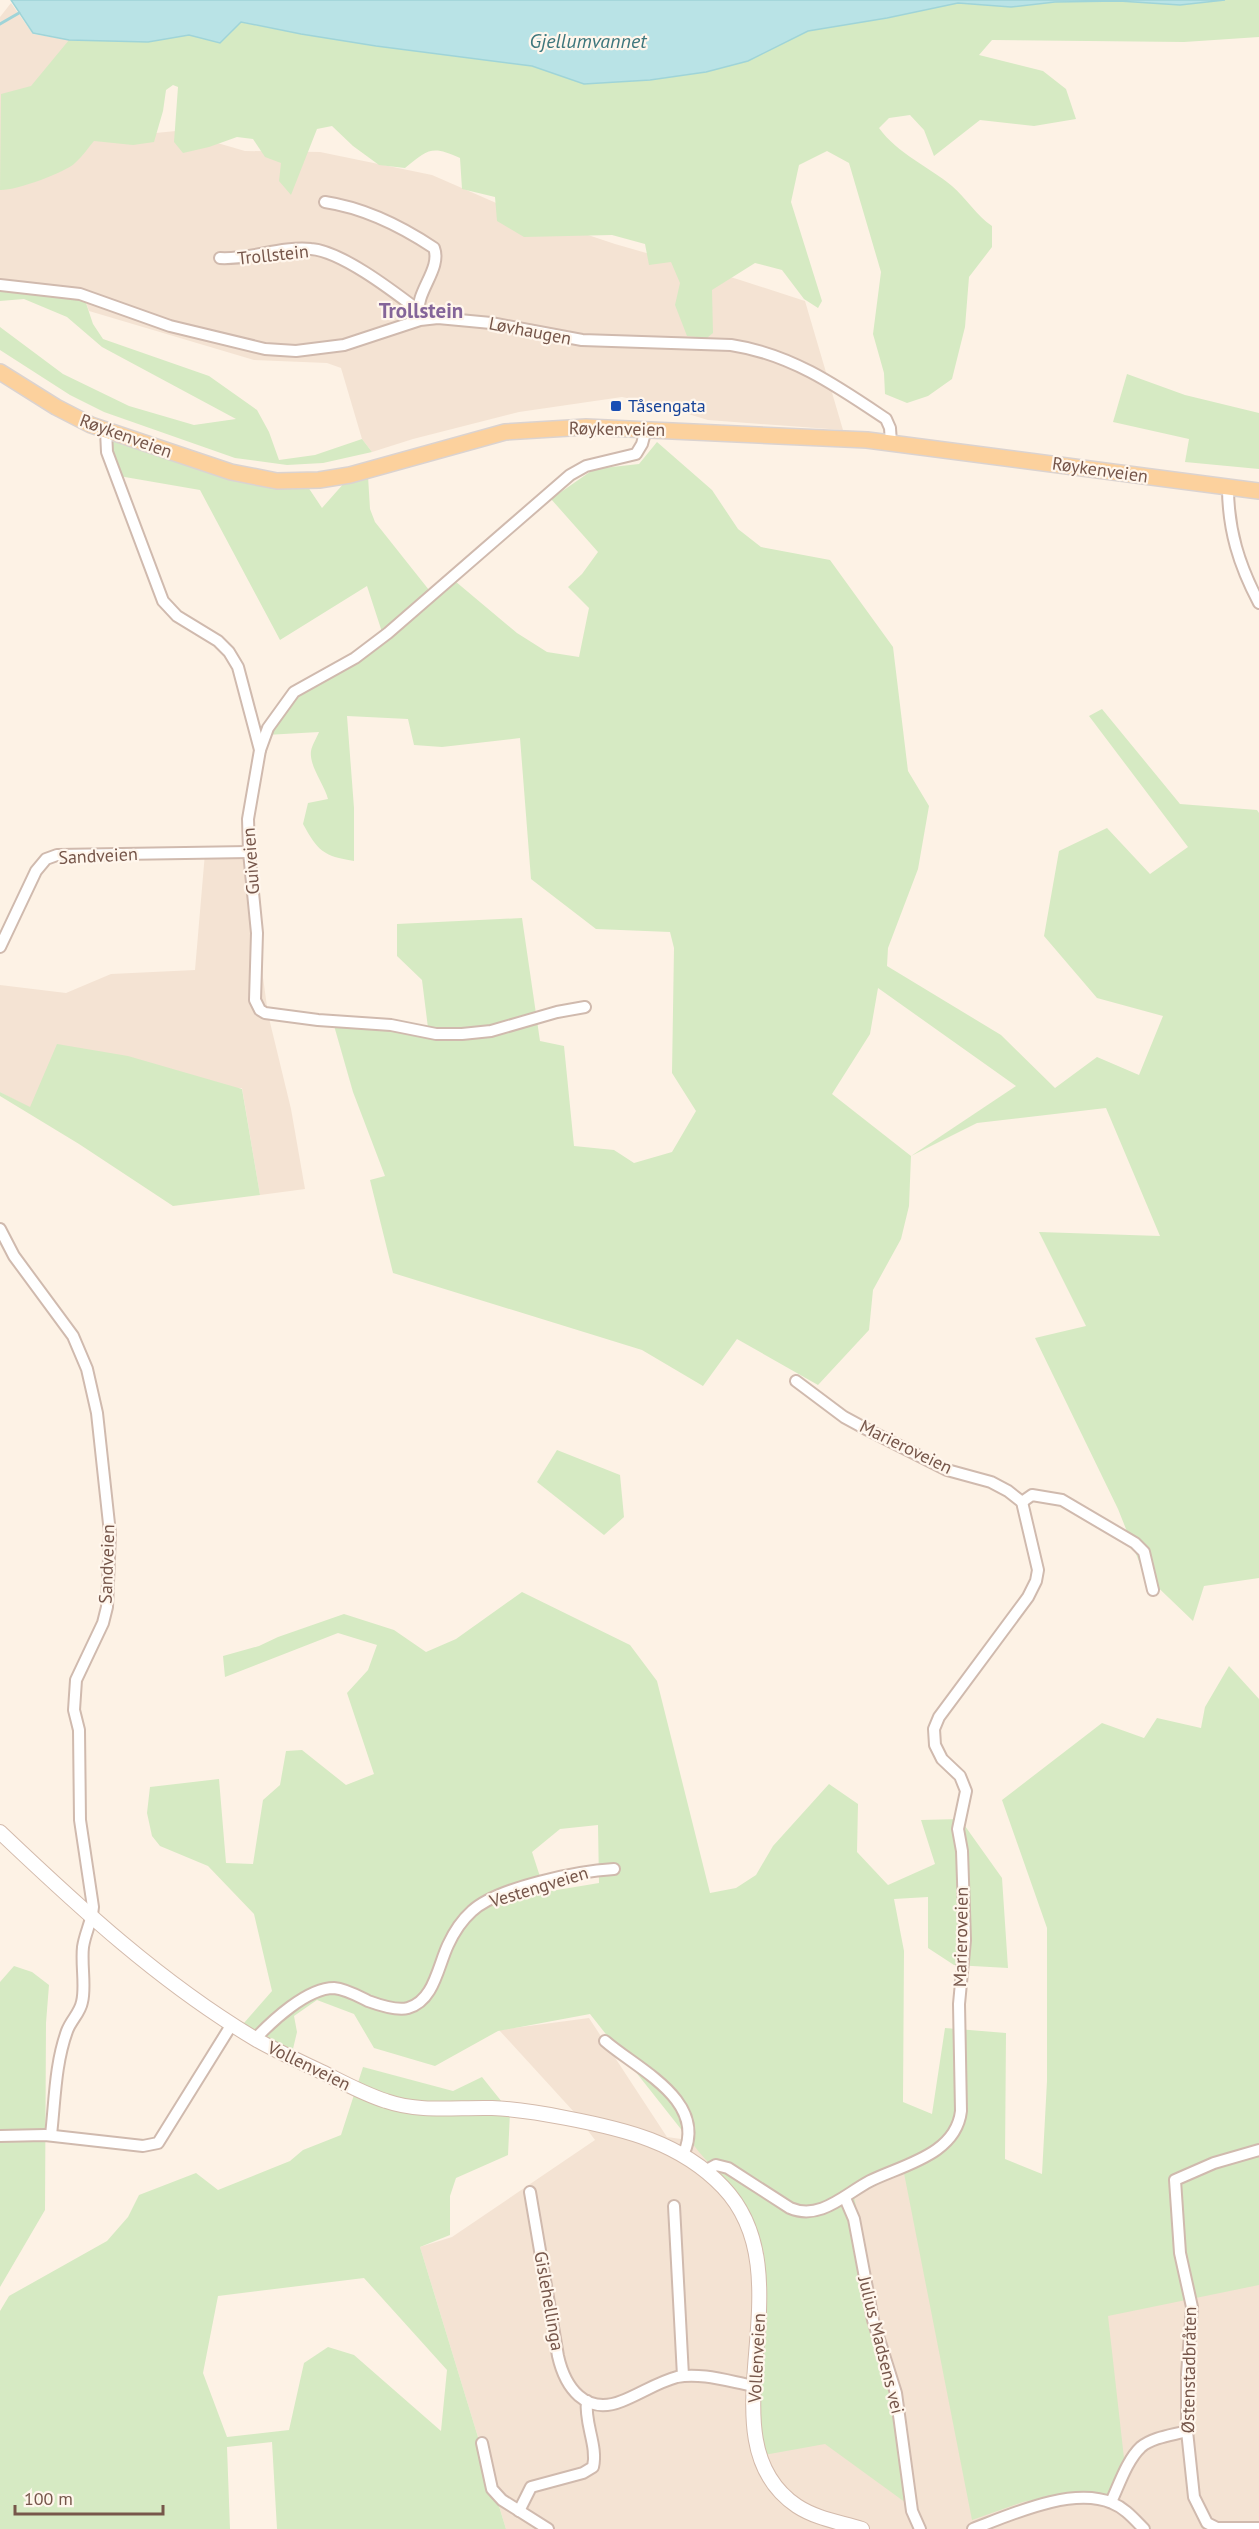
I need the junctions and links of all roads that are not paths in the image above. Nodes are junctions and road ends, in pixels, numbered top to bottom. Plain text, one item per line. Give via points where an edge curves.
1 (326, 201) dead end
2 (220, 258) dead end
3 (0, 285) edge
4 (419, 315) junction
5 (0, 372) edge
6 (646, 429) junction
7 (106, 431) junction
8 (891, 443) junction
9 (1228, 487) junction
10 (1259, 490) edge
11 (1259, 603) edge
12 (260, 750) junction
13 (249, 852) junction
14 (0, 947) edge
15 (585, 1007) dead end
16 (0, 1229) edge
17 (796, 1381) dead end
18 (1022, 1502) junction
19 (1153, 1590) dead end
20 (0, 1832) edge
21 (614, 1869) dead end
22 (92, 1918) junction
23 (232, 2024) junction
24 (255, 2038) junction
25 (604, 2042) dead end
26 (51, 2135) junction
27 (0, 2136) edge
28 (1259, 2150) edge
29 (682, 2155) junction
30 (705, 2170) junction
31 (530, 2192) dead end
32 (844, 2198) junction
33 (674, 2206) dead end
34 (683, 2376) junction
35 (755, 2386) junction
36 (587, 2401) junction
37 (1187, 2431) junction
38 (482, 2443) dead end
39 (1111, 2502) junction
40 (519, 2511) junction
41 (1259, 2528) edge
42 (548, 2529) edge
43 (862, 2529) edge
44 (920, 2529) edge
45 (973, 2529) edge
46 (1144, 2529) edge

1 - 4 street via 378,216 434,248 436,254
2 - 4 street, Trollstein via 312,249 327,253 359,269
3 - 4 street, Løvhaugen via 80,294 170,326 264,349 296,351 344,345
4 - 8 street, Løvhaugen via 491,323 582,340 752,348 819,374 886,419
5 - 7 main road, Røykenveien via 56,407
6 - 7 main road, Røykenveien via 553,427 515,431 350,475 295,481 239,474
6 - 8 main road, Røykenveien
6 - 12 street via 636,454 586,466 570,475 388,633 355,658 294,692 276,716
7 - 12 street, Guiveien via 106,452 163,601 177,616 229,652 238,667
8 - 9 main road, Røykenveien
9 - 10 main road, Røykenveien
9 - 11 street via 1236,553
12 - 13 street, Guiveien via 248,819
13 - 14 street, Sandveien via 57,855 36,871
13 - 15 street, Guiveien via 257,933 255,1000 266,1013 462,1034 491,1031
16 - 22 street, Sandveien via 14,1256 73,1336 87,1369 97,1413 110,1533 107,1607 76,1680 74,1710 80,1730 80,1820
17 - 18 street, Marieroveien via 868,1430 947,1470 991,1482
18 - 19 street via 1032,1495 1062,1500 1122,1533 1144,1552
18 - 32 street, Marieroveien via 1038,1570 1036,1581 934,1729 935,1745 942,1759 962,1780 966,1791 958,1829 965,1940 959,2004 960,2116 950,2135 930,2153
20 - 22 main road, Vollenveien
21 - 24 street, Vestengveien via 580,1871 493,1897 471,1911 448,1945 423,2001 408,2008 375,2003 341,1989 325,1989 277,2016
22 - 23 main road, Vollenveien via 159,1973
22 - 26 street via 83,1947 83,2000 68,2029 59,2061
23 - 24 main road, Vollenveien
23 - 26 street via 158,2143 143,2146
24 - 29 main road, Vollenveien via 393,2104 431,2109 501,2108 551,2115 647,2137
25 - 29 street via 662,2084 681,2104 688,2135
26 - 27 street
28 - 37 street, Østenstadbråten via 1175,2180 1180,2253 1192,2307
29 - 30 main road, Vollenveien
30 - 32 street, Marieroveien via 716,2165 728,2168 801,2211 824,2208
30 - 35 main road, Vollenveien via 737,2204 755,2247 760,2290
31 - 36 street, Gislehellinga via 562,2371 573,2392
32 - 44 street, Julius Madsens vei via 854,2219 868,2296 896,2393 912,2511
33 - 34 street
34 - 35 street
34 - 36 street via 620,2402 603,2405
35 - 43 main road, Vollenveien via 756,2448 771,2480 801,2508
36 - 40 street via 593,2467 583,2474 531,2487
37 - 39 street via 1142,2447
37 - 41 street, Østenstadbråten via 1194,2497 1207,2523 1217,2528
38 - 40 street via 492,2489
39 - 45 street via 1077,2497
39 - 46 street
40 - 42 street

